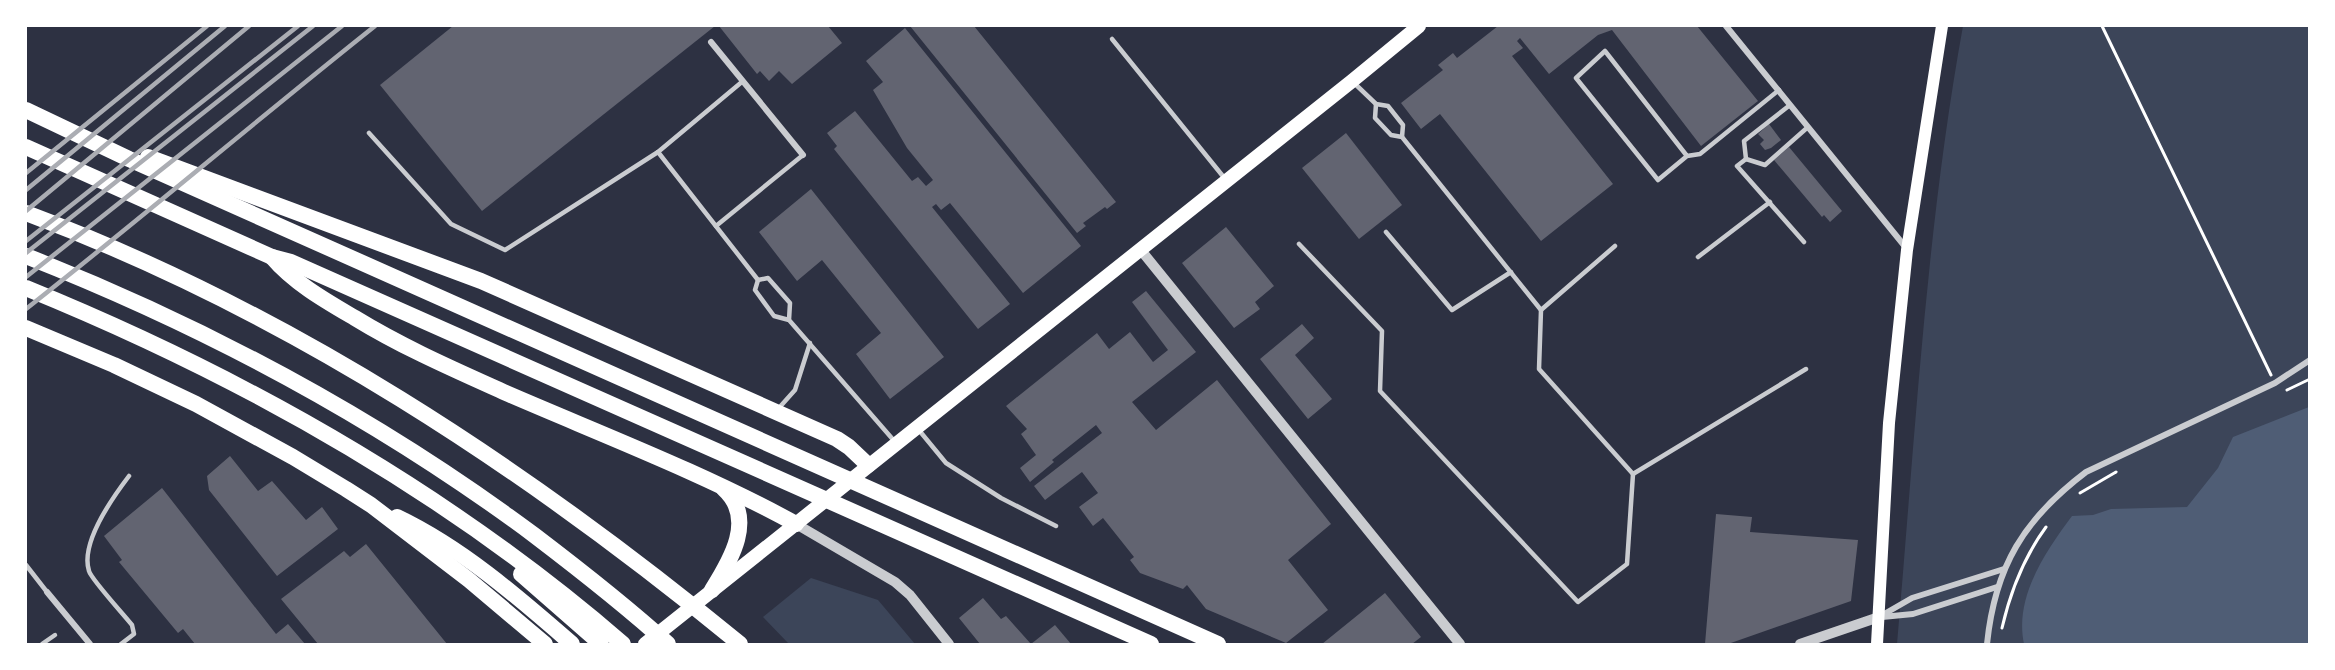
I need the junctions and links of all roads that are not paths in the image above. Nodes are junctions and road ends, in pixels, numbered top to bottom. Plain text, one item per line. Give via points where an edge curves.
1 (1419, 26) edge
2 (1726, 26) edge
3 (1942, 26) edge
4 (1112, 39) dead end
5 (711, 42) dead end
6 (743, 81) junction
7 (1352, 81) junction
8 (1779, 90) junction
9 (1376, 104) junction
10 (1790, 105) junction
11 (26, 110) edge
12 (44, 119) junction
13 (1808, 128) junction
14 (369, 133) dead end
15 (1402, 137) junction
16 (26, 147) edge
17 (658, 152) junction
18 (803, 154) joint
19 (1687, 156) junction
20 (1746, 159) junction
21 (1226, 180) junction
22 (1770, 202) junction
23 (26, 213) edge
24 (716, 226) junction
25 (1386, 232) dead end
26 (1804, 242) dead end
27 (1299, 243) dead end
28 (1616, 246) dead end
29 (1140, 249) junction
30 (1907, 250) junction
31 (26, 256) edge
32 (272, 257) junction
33 (1698, 257) dead end
34 (1511, 272) junction
35 (758, 280) junction
36 (26, 288) edge
37 (1542, 310) junction
38 (789, 320) junction
39 (26, 328) edge
40 (810, 343) junction
41 (2310, 360) edge
42 (1806, 369) dead end
43 (776, 411) junction
44 (916, 427) junction
45 (896, 443) junction
46 (868, 465) junction
47 (1633, 474) junction
48 (129, 476) dead end
49 (724, 488) junction
50 (371, 505) junction
51 (451, 512) junction
52 (796, 524) junction
53 (1056, 526) dead end
54 (26, 565) edge
55 (2004, 569) junction
56 (1997, 587) junction
57 (712, 590) junction
58 (47, 592) joint
59 (1879, 617) junction
60 (55, 635) dead end
61 (662, 643) edge
62 (42, 645) edge
63 (90, 645) edge
64 (122, 645) edge
65 (545, 645) edge
66 (572, 645) edge
67 (601, 645) edge
68 (623, 645) edge
69 (740, 645) edge
70 (949, 645) edge
71 (1151, 645) edge
72 (1218, 645) edge
73 (1460, 645) edge
74 (1800, 645) edge
75 (1876, 645) edge
76 (1987, 645) edge

1 - 7 main road
2 - 8 street
3 - 30 main road
4 - 21 lane
5 - 6 street
6 - 17 lane
6 - 18 street
7 - 9 lane
7 - 21 main road
8 - 10 street
8 - 19 lane via 1700,154
9 - 15 lane via 1376,118 1390,135
9 - 15 lane via 1388,106 1403,124
10 - 13 street
10 - 20 lane via 1744,141
11 - 12 highway
12 - 43 highway via 451,268
12 - 72 highway
13 - 20 lane via 1765,165
13 - 30 street
14 - 17 lane via 451,224 504,250
15 - 34 lane
16 - 32 highway
17 - 24 lane
18 - 24 lane
19 - 19 lane via 1605,51 1576,78 1658,180
20 - 22 lane via 1737,166
21 - 29 main road
22 - 26 lane
22 - 33 lane
23 - 69 highway via 221,298 384,389 586,526
24 - 35 lane
25 - 34 lane via 1452,310
27 - 47 lane via 1382,331 1380,391 1578,602 1627,564
28 - 37 lane
29 - 44 main road
29 - 73 street
30 - 59 main road via 1889,423
31 - 61 highway via 179,322 349,412 438,467 567,560
32 - 49 highway via 285,273 403,346
32 - 71 highway via 385,303
34 - 37 lane
35 - 38 lane via 755,290 774,316
35 - 38 lane via 768,278 790,303
36 - 51 highway via 130,332 241,386 347,445
37 - 47 lane via 1539,369
38 - 40 lane
39 - 50 highway via 196,404
40 - 43 lane via 795,390
40 - 45 lane
41 - 55 street via 2275,383 2086,472 2063,489 2023,532
42 - 47 lane
43 - 46 highway via 837,439
44 - 45 main road
44 - 53 lane via 946,463 1001,498
45 - 46 main road
46 - 52 main road
48 - 64 lane via 103,512 89,551 89,572 132,625 134,634
49 - 52 highway
49 - 57 highway via 735,500 740,524 733,552
50 - 65 highway via 493,599
50 - 66 highway via 428,532
51 - 67 highway
51 - 68 highway via 550,584
52 - 57 main road
52 - 70 street via 895,582
54 - 58 lane
55 - 56 street
55 - 59 street via 1912,598
56 - 59 street via 1913,614
56 - 76 street
57 - 61 main road
58 - 63 street
59 - 74 street
59 - 75 main road
60 - 62 lane

